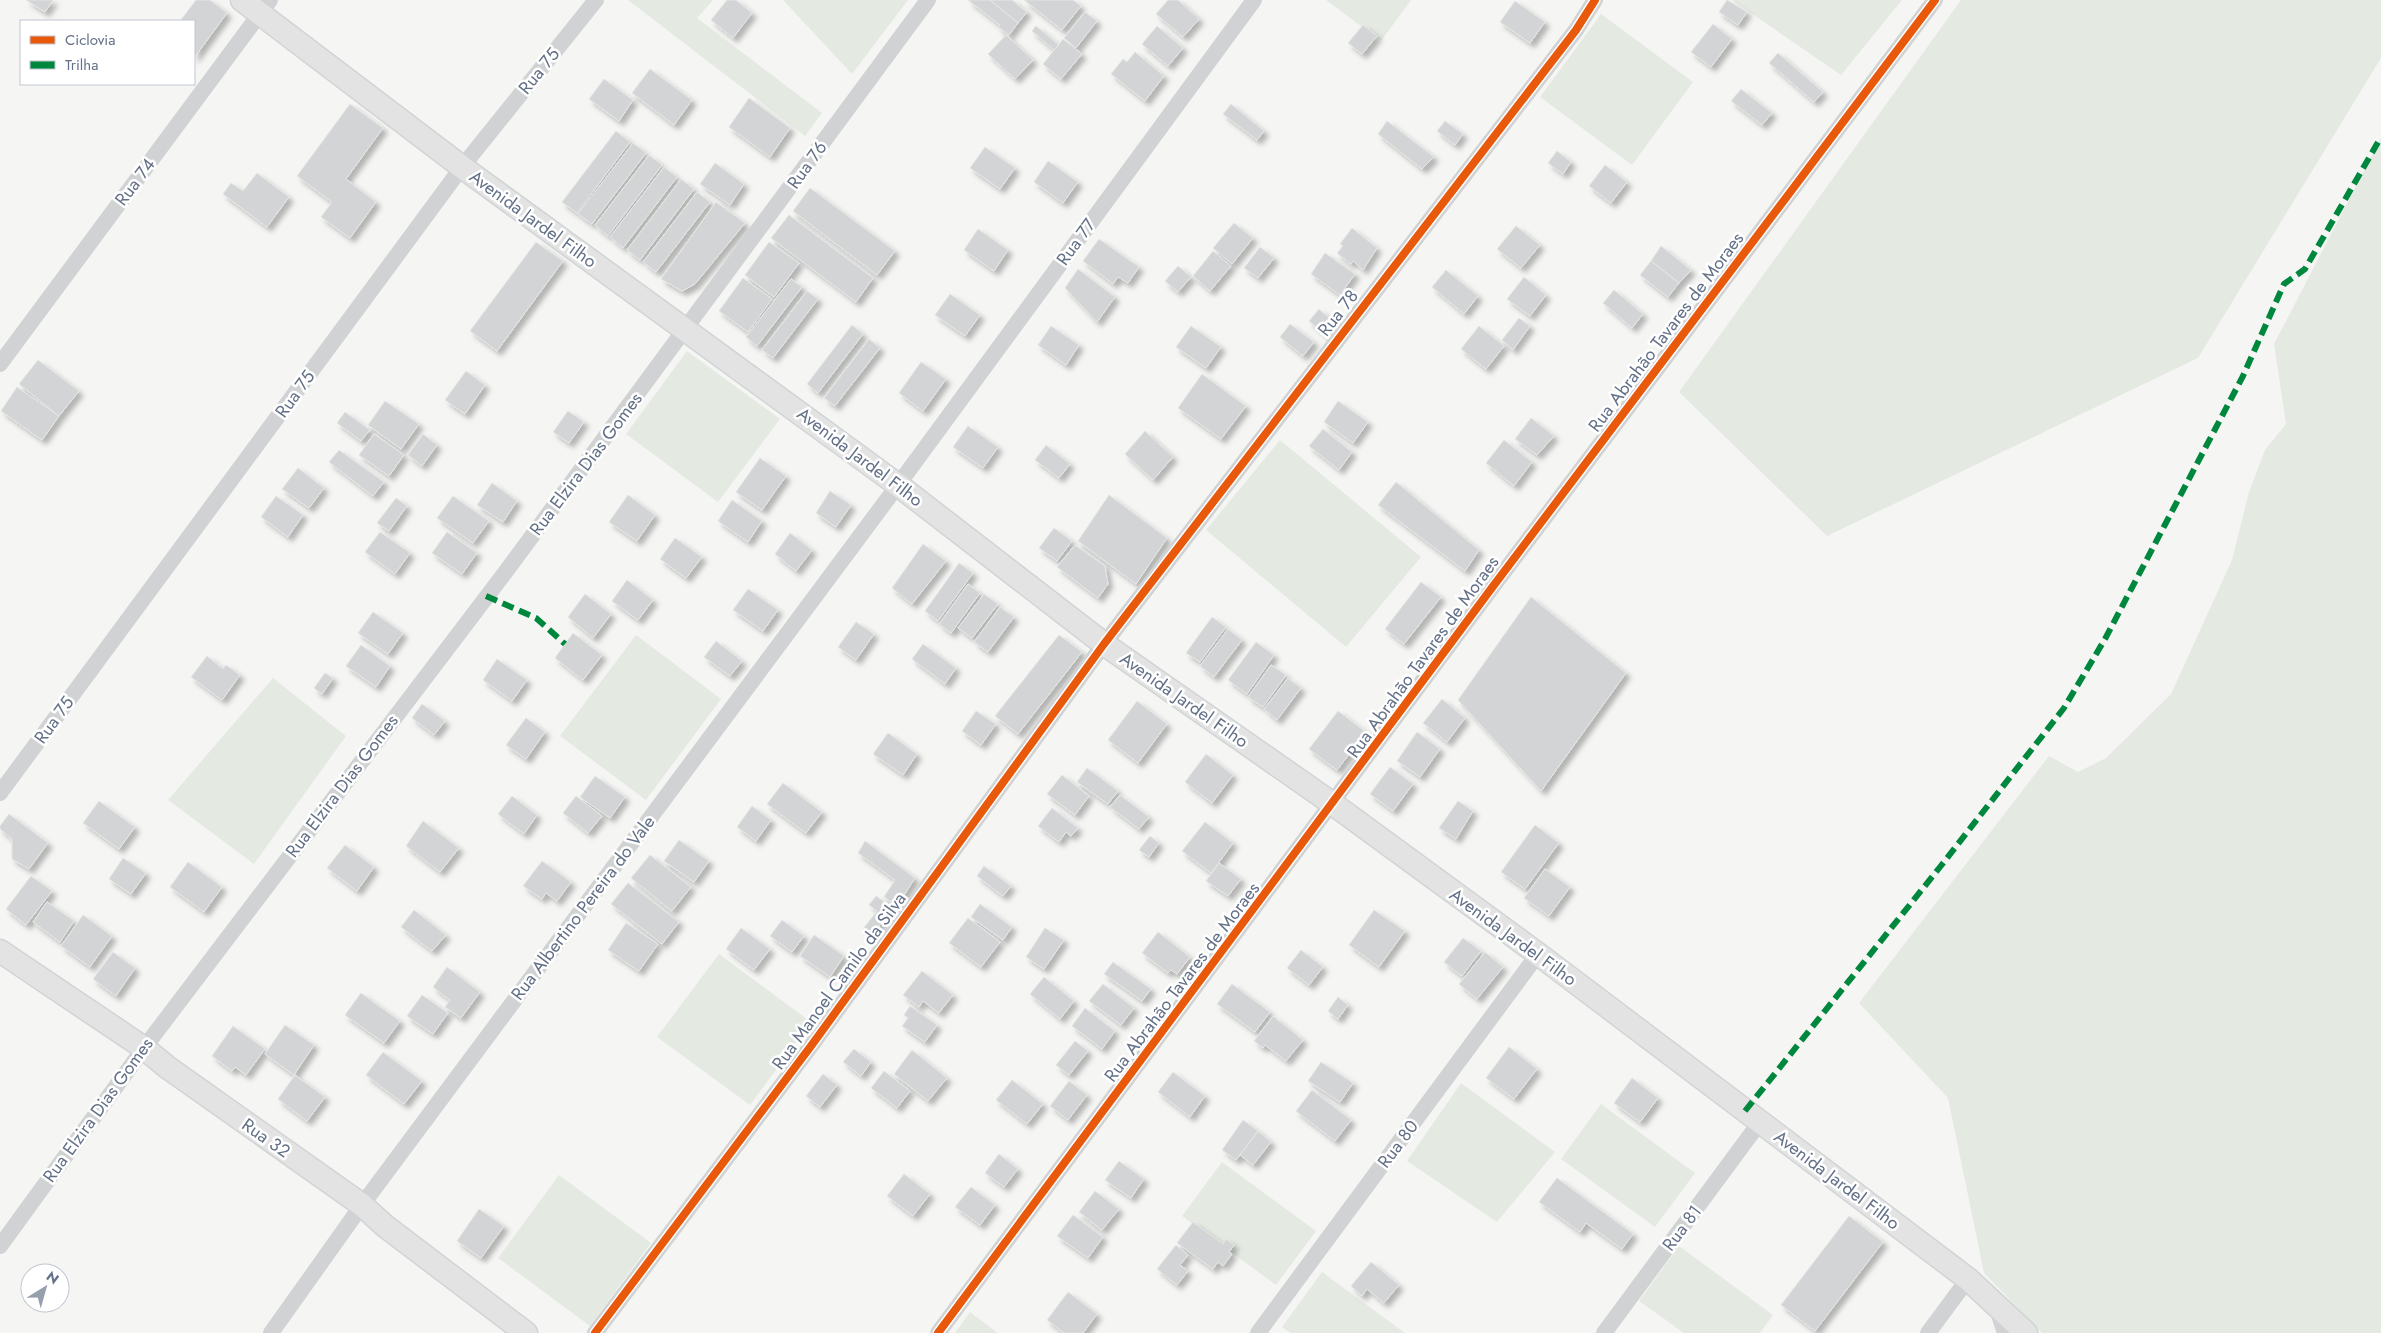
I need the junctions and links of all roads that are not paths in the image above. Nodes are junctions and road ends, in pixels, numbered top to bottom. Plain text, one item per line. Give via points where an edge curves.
1 (242, 0) edge
2 (596, 0) edge
3 (928, 0) edge
4 (1254, 0) edge
5 (1595, 0) edge
6 (1935, 0) edge
7 (266, 7) edge
8 (462, 167) junction
9 (686, 329) junction
10 (0, 364) edge
11 (898, 485) junction
12 (1104, 644) junction
13 (0, 793) edge
14 (1333, 804) junction
15 (0, 951) edge
16 (1538, 954) junction
17 (144, 1048) junction
18 (1760, 1122) junction
19 (362, 1205) junction
20 (0, 1246) edge
21 (1968, 1279) junction
22 (1994, 1302) junction
23 (271, 1333) edge
24 (526, 1333) edge
25 (595, 1333) edge
26 (938, 1333) edge
27 (1258, 1333) edge
28 (1604, 1333) edge
29 (1928, 1333) edge
30 (2005, 1333) edge
31 (2026, 1333) edge

1 - 7 main road, Avenida Jardel Filho
2 - 8 street, Rua 75
3 - 9 street, Rua 76
4 - 11 street, Rua 77
5 - 12 street, Rua 78 via 1576,30
6 - 14 street, Rua Abrahão Tavares de Moraes
7 - 8 main road, Avenida Jardel Filho
7 - 10 street, Rua 74
8 - 9 main road, Avenida Jardel Filho
8 - 13 street, Rua 75
9 - 11 main road, Avenida Jardel Filho
9 - 17 street, Rua Elzira Dias Gomes
11 - 12 main road, Avenida Jardel Filho
11 - 19 street, Rua Albertino Pereira do Vale
12 - 14 main road, Avenida Jardel Filho
12 - 25 street, Rua Manoel Camilo da Silva via 811,1046
14 - 16 main road, Avenida Jardel Filho
14 - 26 street, Rua Abrahão Tavares de Moraes
15 - 17 main road, Rua 32
16 - 18 main road, Avenida Jardel Filho
16 - 27 street, Rua 80
17 - 19 main road, Rua 32 via 166,1068
17 - 20 street, Rua Elzira Dias Gomes
18 - 21 main road, Avenida Jardel Filho
18 - 28 street, Rua 81
19 - 23 street, Rua Albertino Pereira do Vale
19 - 24 main road, Rua 32
21 - 22 main road, Avenida Jardel Filho
21 - 29 street
22 - 30 street
22 - 31 main road, Avenida Jardel Filho

